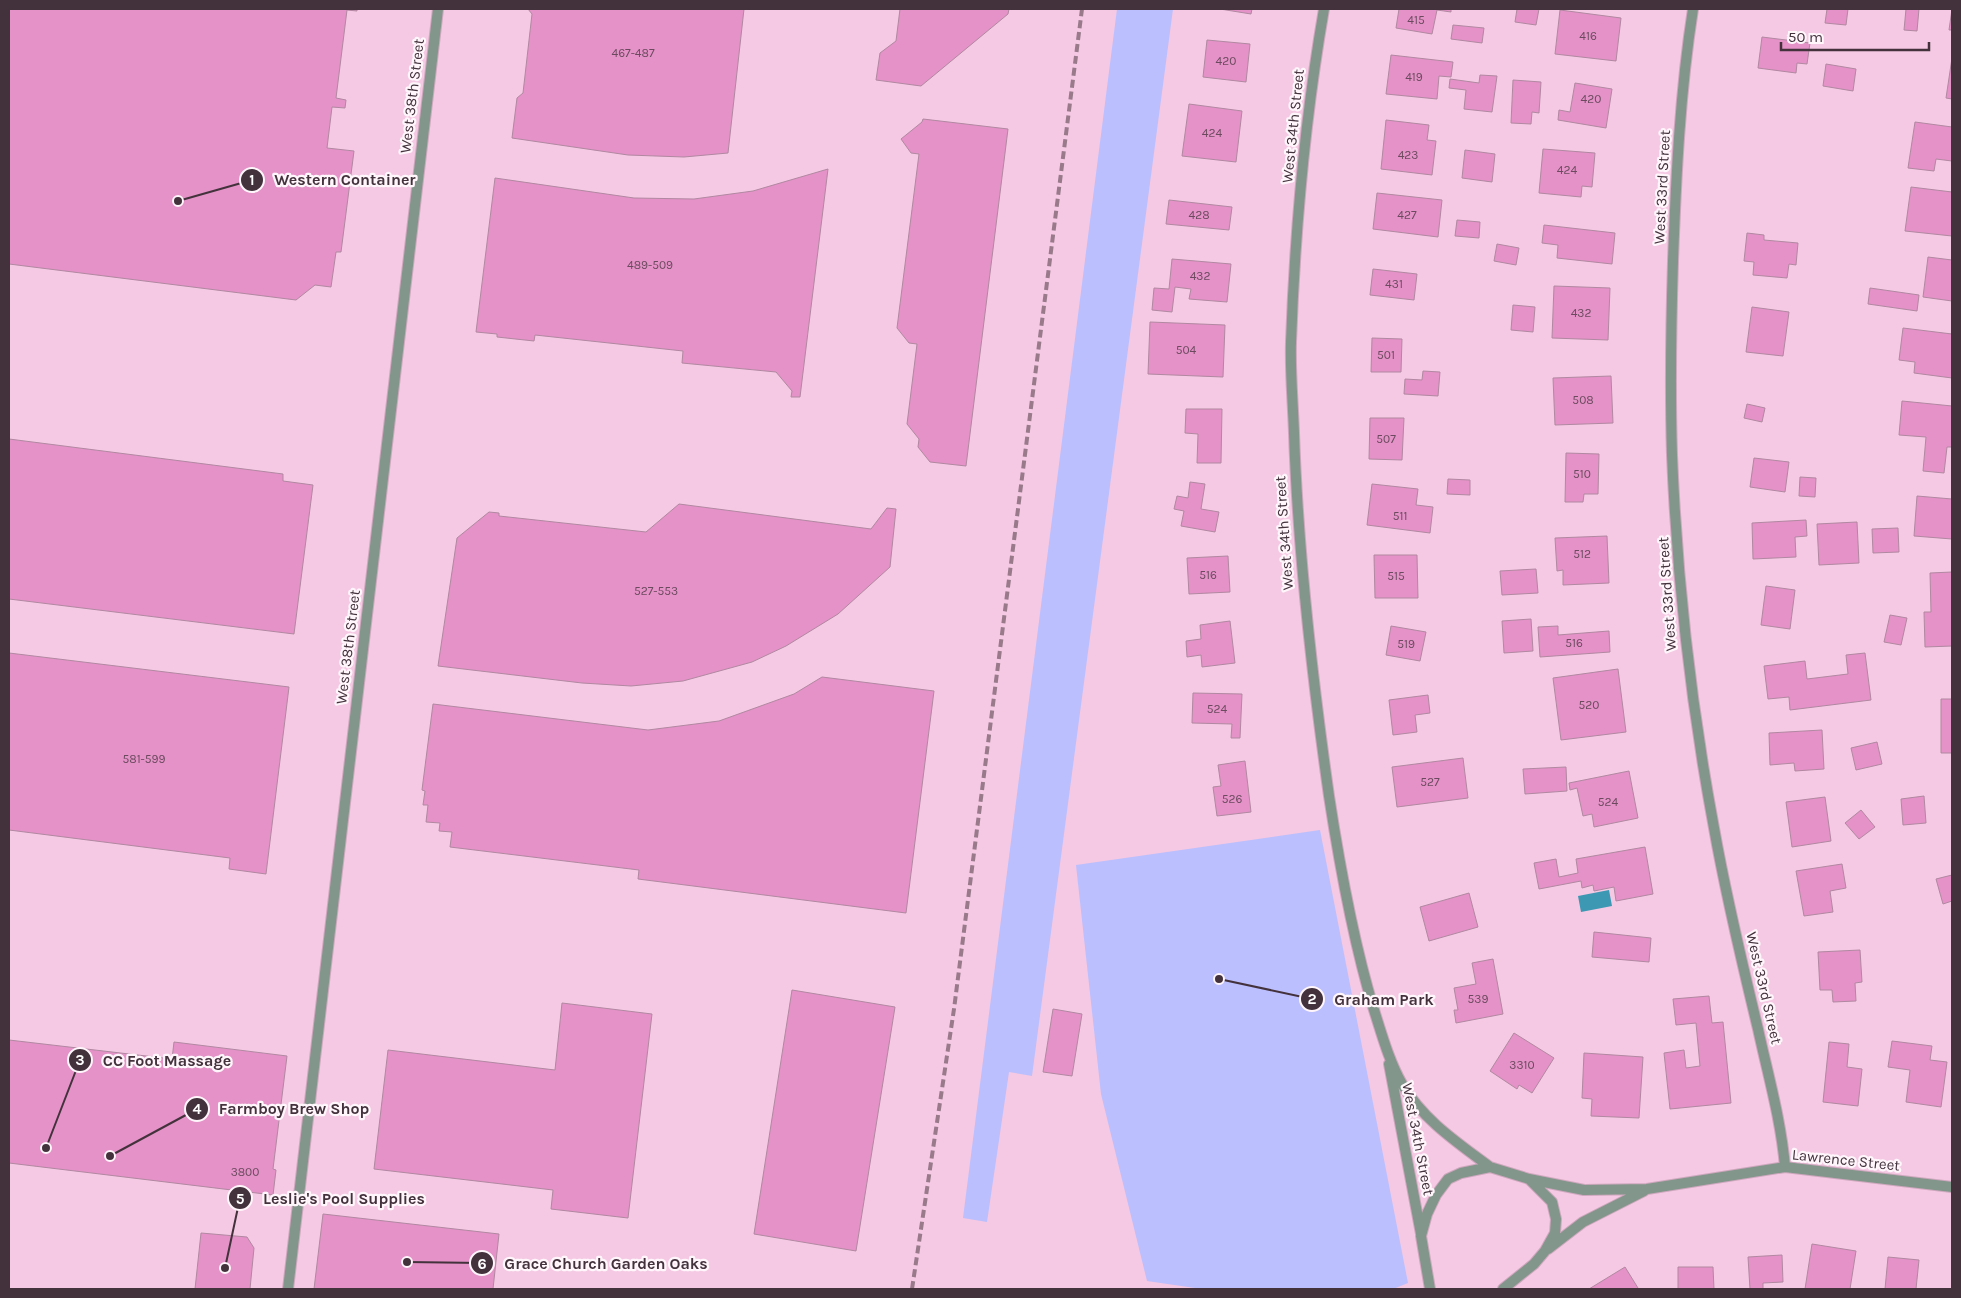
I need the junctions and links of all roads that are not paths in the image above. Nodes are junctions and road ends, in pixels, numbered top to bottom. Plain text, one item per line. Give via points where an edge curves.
1 (438, 9) edge
2 (1324, 9) edge
3 (1692, 9) edge
4 (1386, 1048) junction
5 (1490, 1167) junction
6 (1785, 1168) junction
7 (1529, 1180) junction
8 (1952, 1187) edge
9 (1648, 1189) junction
10 (1421, 1236) junction
11 (1545, 1251) junction
12 (1429, 1288) edge
13 (288, 1289) edge
14 (1503, 1289) edge

1 - 13 street, West 38th Street
2 - 4 street, West 34th Street via 1306,137 1291,344 1297,518 1315,700 1338,859 1364,977
3 - 6 street, West 33rd Street via 1679,127 1672,313 1672,456 1682,589 1689,672 1714,830 1782,1133
4 - 5 street, West 34th Street via 1402,1084 1419,1107 1442,1130
4 - 10 street, West 34th Street
5 - 7 street, Lawrence Street
5 - 10 street via 1461,1172 1448,1179 1436,1195
6 - 8 street, Lawrence Street
6 - 9 street, Lawrence Street
7 - 9 street, Lawrence Street via 1584,1190
7 - 11 street via 1552,1202 1556,1219 1555,1233
9 - 11 street, Lawrence Street via 1583,1222
10 - 12 street, West 34th Street
11 - 14 street

